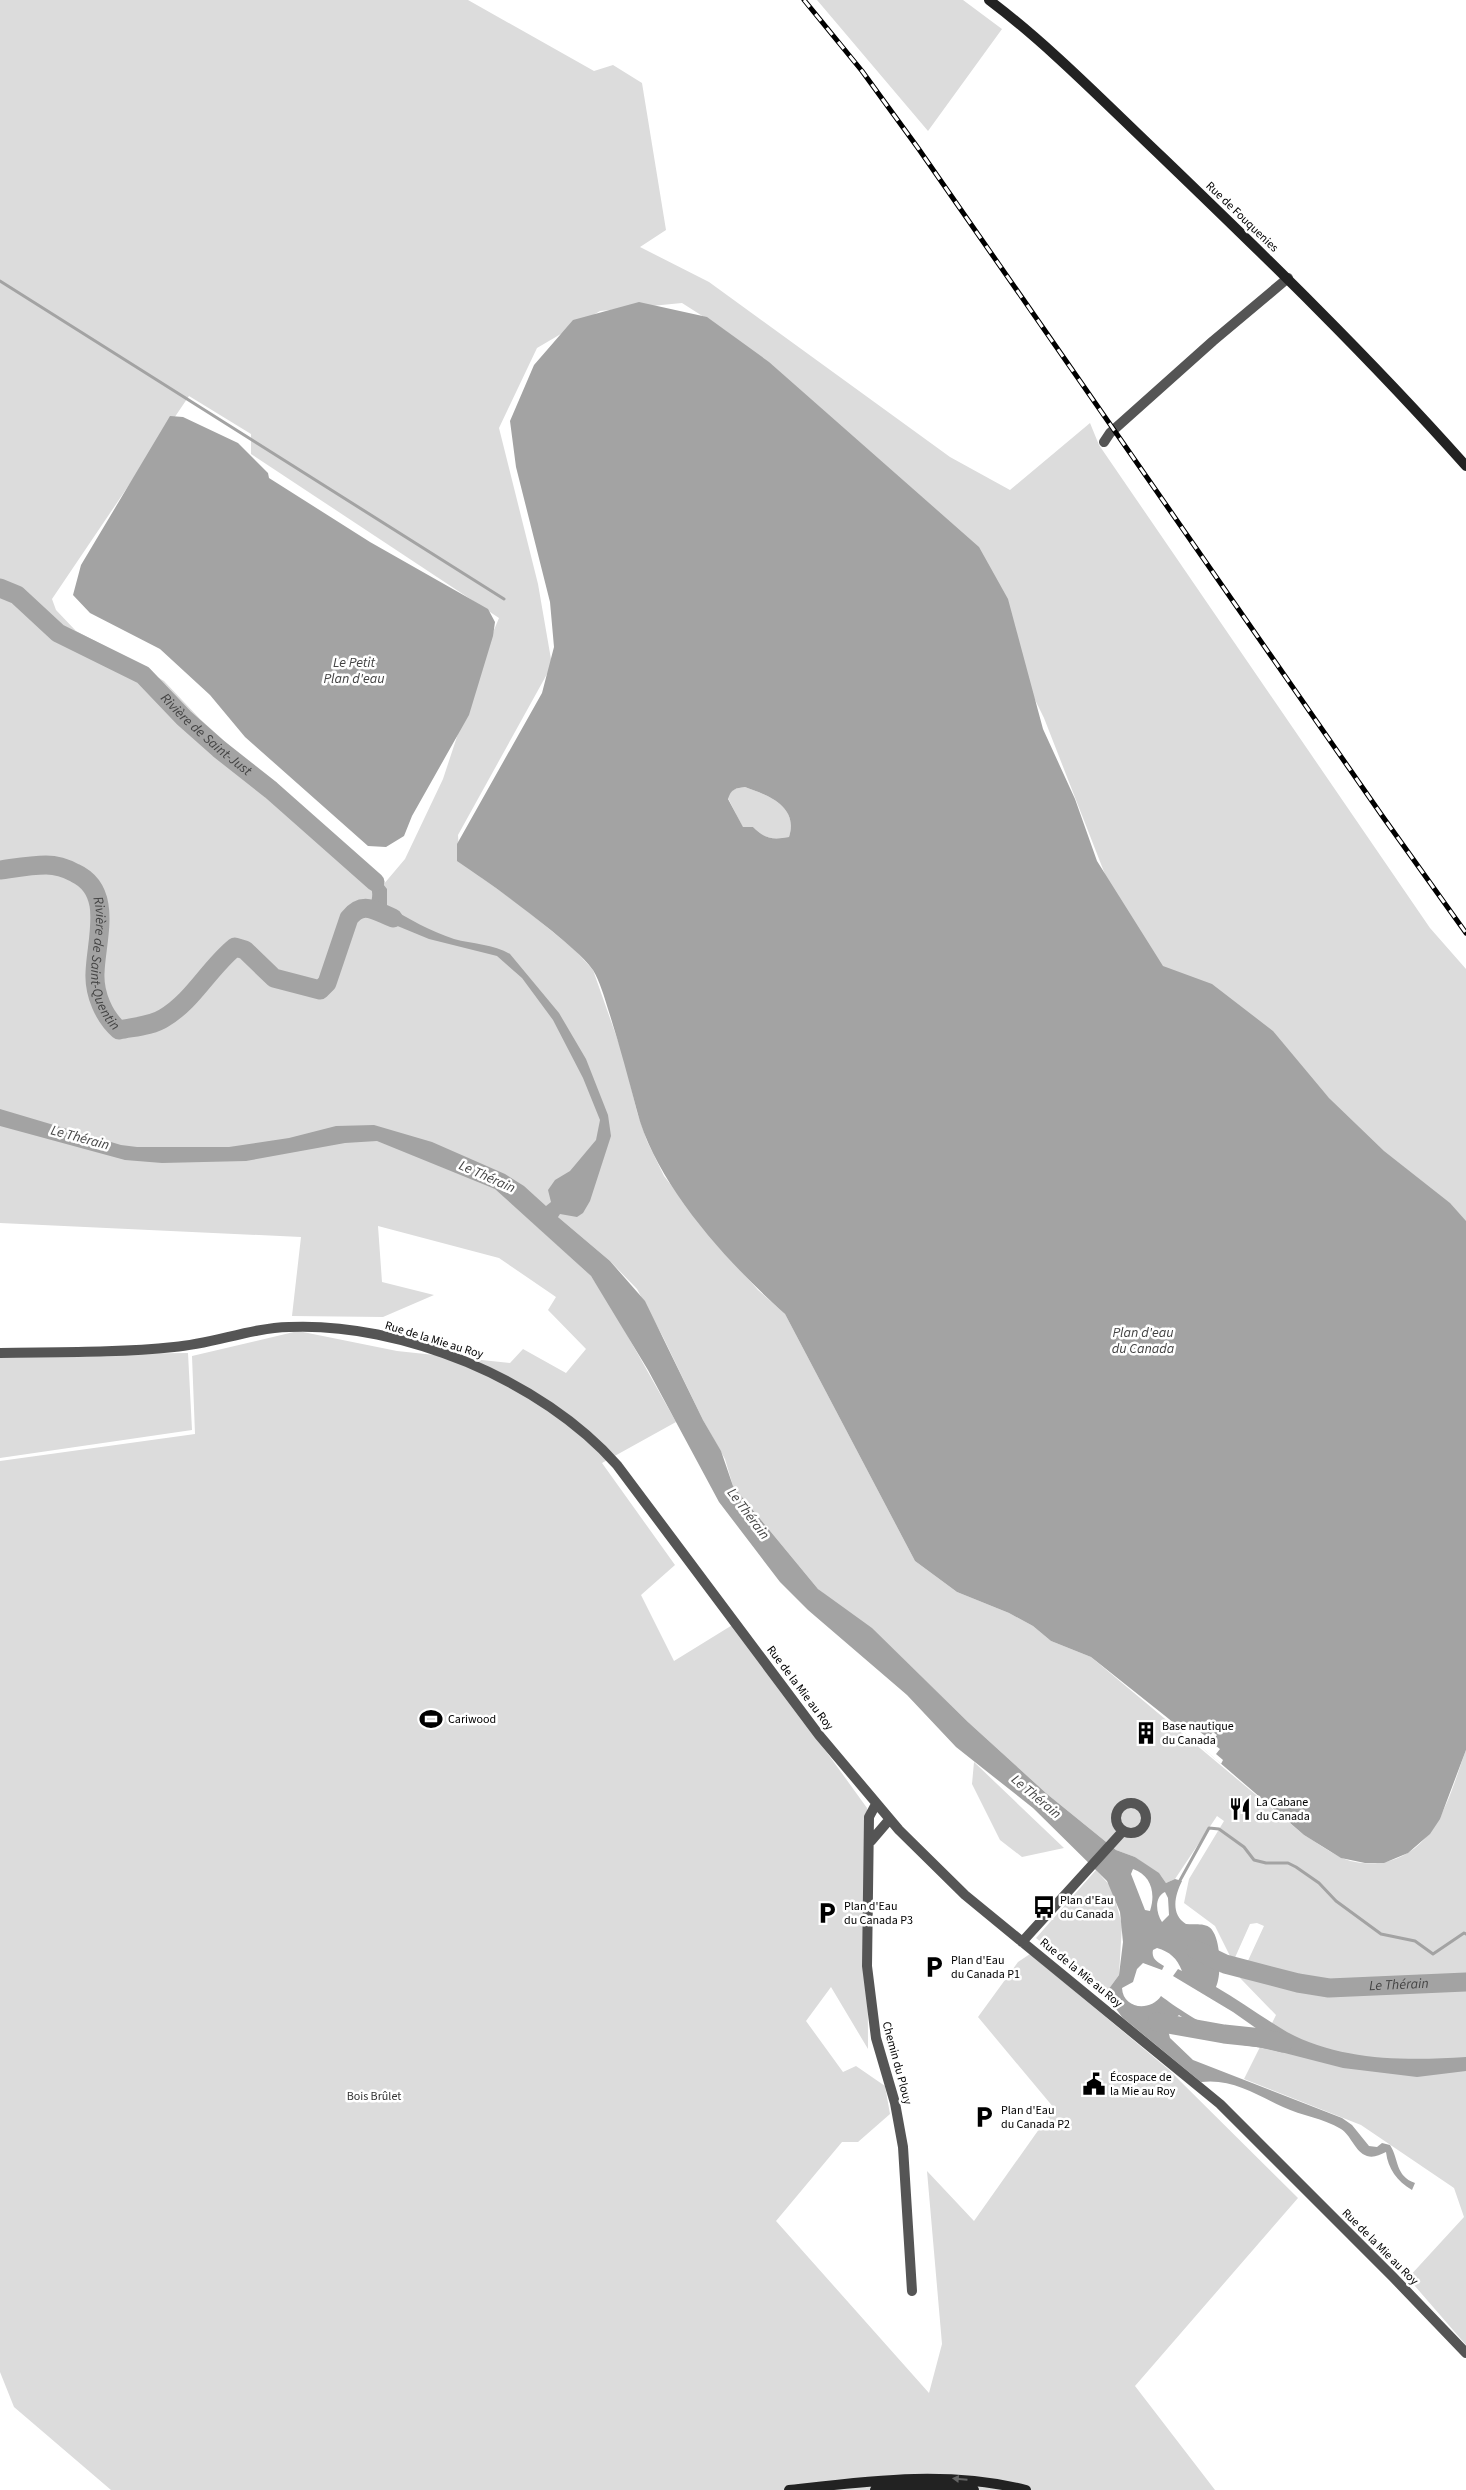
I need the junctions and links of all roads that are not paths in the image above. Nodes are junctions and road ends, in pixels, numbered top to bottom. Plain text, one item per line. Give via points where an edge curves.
1 (989, 0) edge
2 (1288, 278) junction
3 (1104, 442) dead end
4 (1466, 466) edge
5 (0, 1353) edge
6 (876, 1804) junction
7 (889, 1820) junction
8 (1123, 1831) dead end
9 (871, 1841) junction
10 (1022, 1942) junction
11 (912, 2291) dead end
12 (1466, 2353) edge
13 (789, 2490) edge
14 (875, 2490) edge
15 (974, 2490) edge
16 (1026, 2490) edge

1 - 2 street, Rue de Fouquenies via 1077,77
2 - 3 street via 1213,341
2 - 4 street, Rue de Fouquenies
5 - 6 street, Rue de la Mie au Roy via 165,1348 268,1329 308,1327 366,1333 405,1342 458,1358 502,1378 552,1409 610,1458 819,1735
6 - 7 street, Rue de la Mie au Roy
6 - 9 street, Chemin du Plouy via 869,1817
7 - 9 street
7 - 10 street, Rue de la Mie au Roy via 965,1895
8 - 10 street
9 - 11 street, Chemin du Plouy via 868,1982 876,2038 895,2103 903,2147
10 - 12 street, Rue de la Mie au Roy via 1212,2097
16 -> 13 street via 942,2478
14 - 15 street via 920,2487

